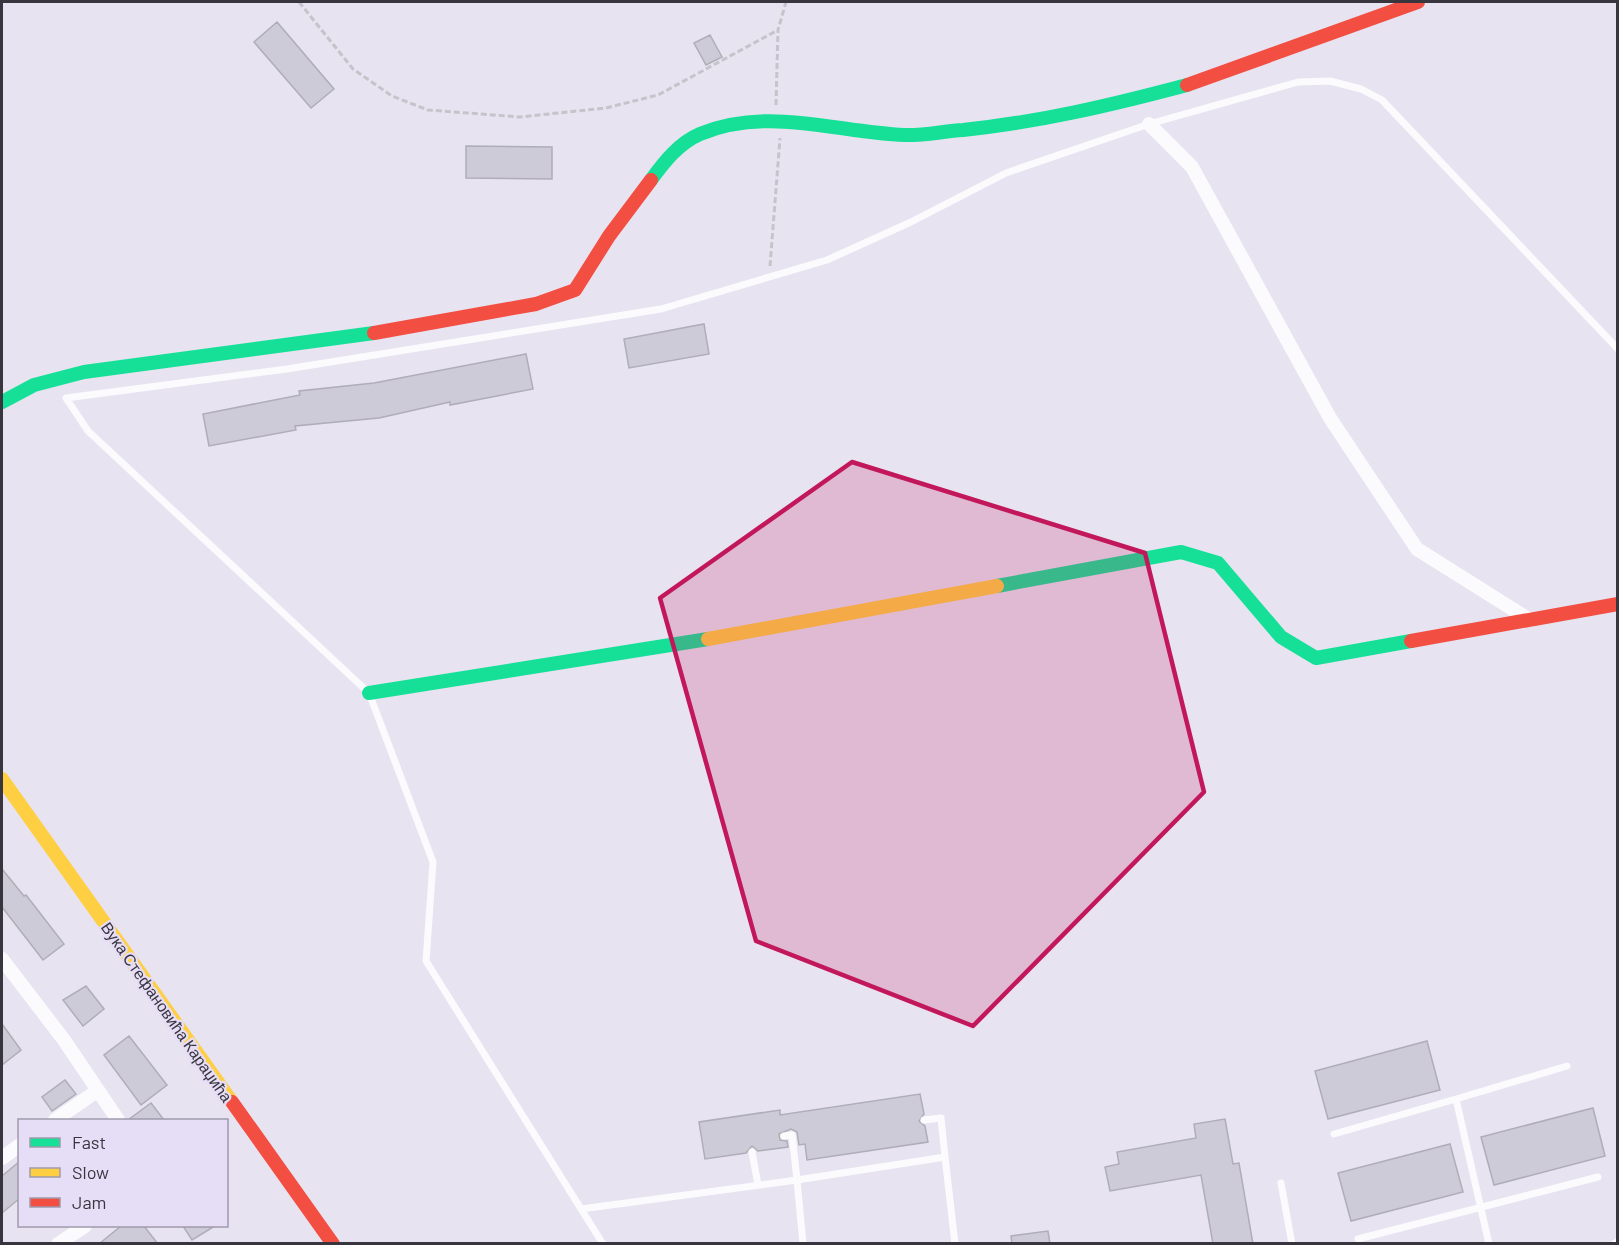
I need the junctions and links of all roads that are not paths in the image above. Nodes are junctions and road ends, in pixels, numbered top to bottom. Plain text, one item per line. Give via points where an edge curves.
1 (1418, 2) edge
2 (1149, 124) junction
3 (1617, 349) edge
4 (2, 402) edge
5 (1617, 604) edge
6 (1530, 620) junction
7 (369, 693) junction
8 (2, 779) edge
9 (4, 968) edge
10 (1567, 1066) dead end
11 (97, 1091) junction
12 (1456, 1099) junction
13 (56, 1119) edge
14 (117, 1119) edge
15 (924, 1120) dead end
16 (1334, 1134) dead end
17 (783, 1136) dead end
18 (18, 1146) edge
19 (752, 1152) dead end
20 (945, 1157) junction
21 (2, 1158) edge
22 (1598, 1177) dead end
23 (797, 1180) junction
24 (1281, 1184) dead end
25 (758, 1185) junction
26 (1480, 1206) junction
27 (581, 1209) junction
28 (84, 1227) edge
29 (1358, 1239) dead end
30 (1617, 1241) edge
31 (58, 1244) edge
32 (333, 1244) edge
33 (603, 1244) edge
34 (803, 1244) edge
35 (955, 1244) edge
36 (1292, 1244) edge
37 (1489, 1244) edge
38 (1614, 1244) edge

1 - 4 street via 1206,79 1114,105 1023,124 905,135 776,120 700,134 672,153 609,236 575,290 559,298 344,339 84,372 34,385
2 - 3 lane via 1298,82 1330,81 1361,89 1382,100
2 - 6 street via 1192,167 1330,418 1417,549
2 - 7 lane via 1006,173 827,260 661,309 287,369 66,398 88,431
5 - 6 street
6 - 7 street via 1316,658 1281,637 1218,563 1181,552 698,641
7 - 27 lane via 433,862 426,961
8 - 32 street, Вука Стефановића Караџића
9 - 11 street via 64,1040
10 - 12 lane
11 - 13 street
11 - 14 street
12 - 16 lane
12 - 26 lane
15 - 20 lane via 941,1118
17 - 23 lane via 792,1135
18 - 21 street
19 - 25 lane
20 - 23 lane
20 - 35 lane
22 - 26 lane
23 - 25 lane
23 - 34 lane
24 - 36 lane
25 - 27 lane
26 - 29 lane
26 - 37 lane
27 - 33 lane
28 - 31 street
30 - 38 lane

